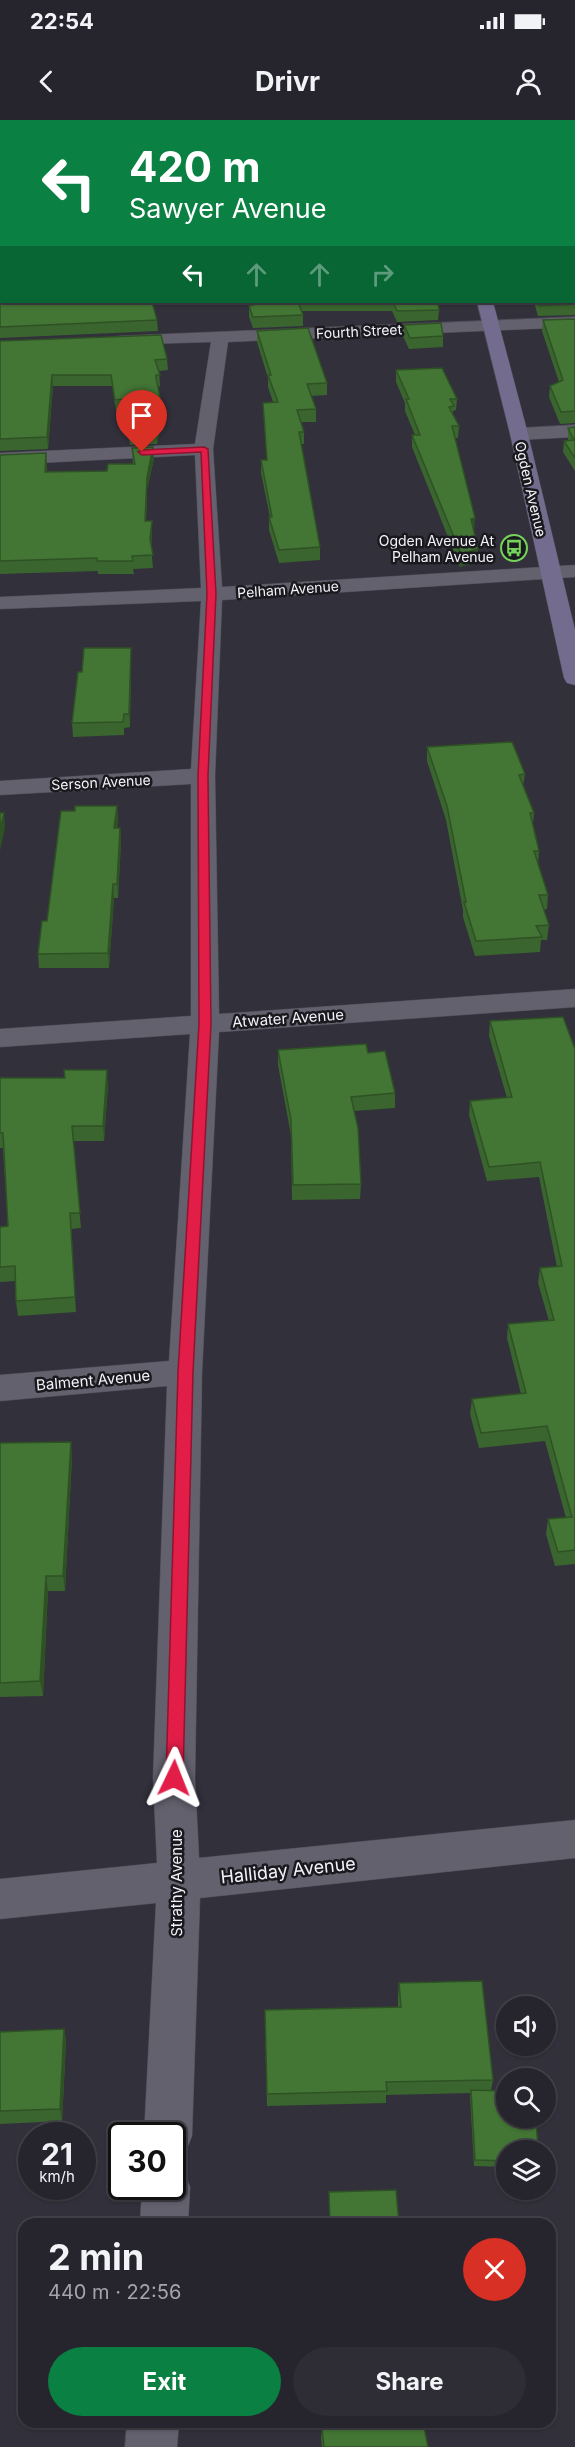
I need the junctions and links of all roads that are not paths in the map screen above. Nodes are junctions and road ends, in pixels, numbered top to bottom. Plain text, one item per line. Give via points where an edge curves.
1 (485, 303) edge
2 (575, 322) edge
3 (492, 325) junction
4 (220, 337) junction
5 (104, 341) edge
6 (575, 432) edge
7 (519, 434) junction
8 (204, 449) junction
9 (0, 459) edge
10 (575, 571) edge
11 (550, 573) junction
12 (212, 594) junction
13 (0, 603) edge
14 (575, 678) edge
15 (203, 776) junction
16 (0, 788) edge
17 (575, 998) edge
18 (205, 1024) junction
19 (0, 1038) edge
20 (185, 1372) junction
21 (0, 1388) edge
22 (575, 1839) edge
23 (180, 1881) junction
24 (0, 1899) edge
25 (169, 2122) edge
26 (165, 2200) edge
27 (164, 2218) edge
28 (153, 2428) edge
29 (151, 2447) edge

1 - 3 street, Ogden Avenue
2 - 3 street, Fourth Street
3 - 4 street, Fourth Street
3 - 7 street, Ogden Avenue
4 - 5 street, Fourth Street
4 - 8 street, Strathy Avenue
6 - 7 street
7 - 11 street, Ogden Avenue
8 - 9 street
8 - 12 street, Strathy Avenue
10 - 11 street, Pelham Avenue
11 - 12 street, Pelham Avenue
11 - 14 street, Ogden Avenue
12 - 13 street, Pelham Avenue
12 - 15 street, Strathy Avenue
15 - 16 street, Serson Avenue
15 - 18 street, Strathy Avenue
17 - 18 street, Atwater Avenue
18 - 19 street, Atwater Avenue
18 - 20 street, Strathy Avenue
20 - 21 street, Balment Avenue
20 - 23 street, Strathy Avenue via 174,1778
22 - 23 street, Halliday Avenue
23 - 24 street, Halliday Avenue
23 - 25 street, Strathy Avenue
26 - 27 street
28 - 29 street

